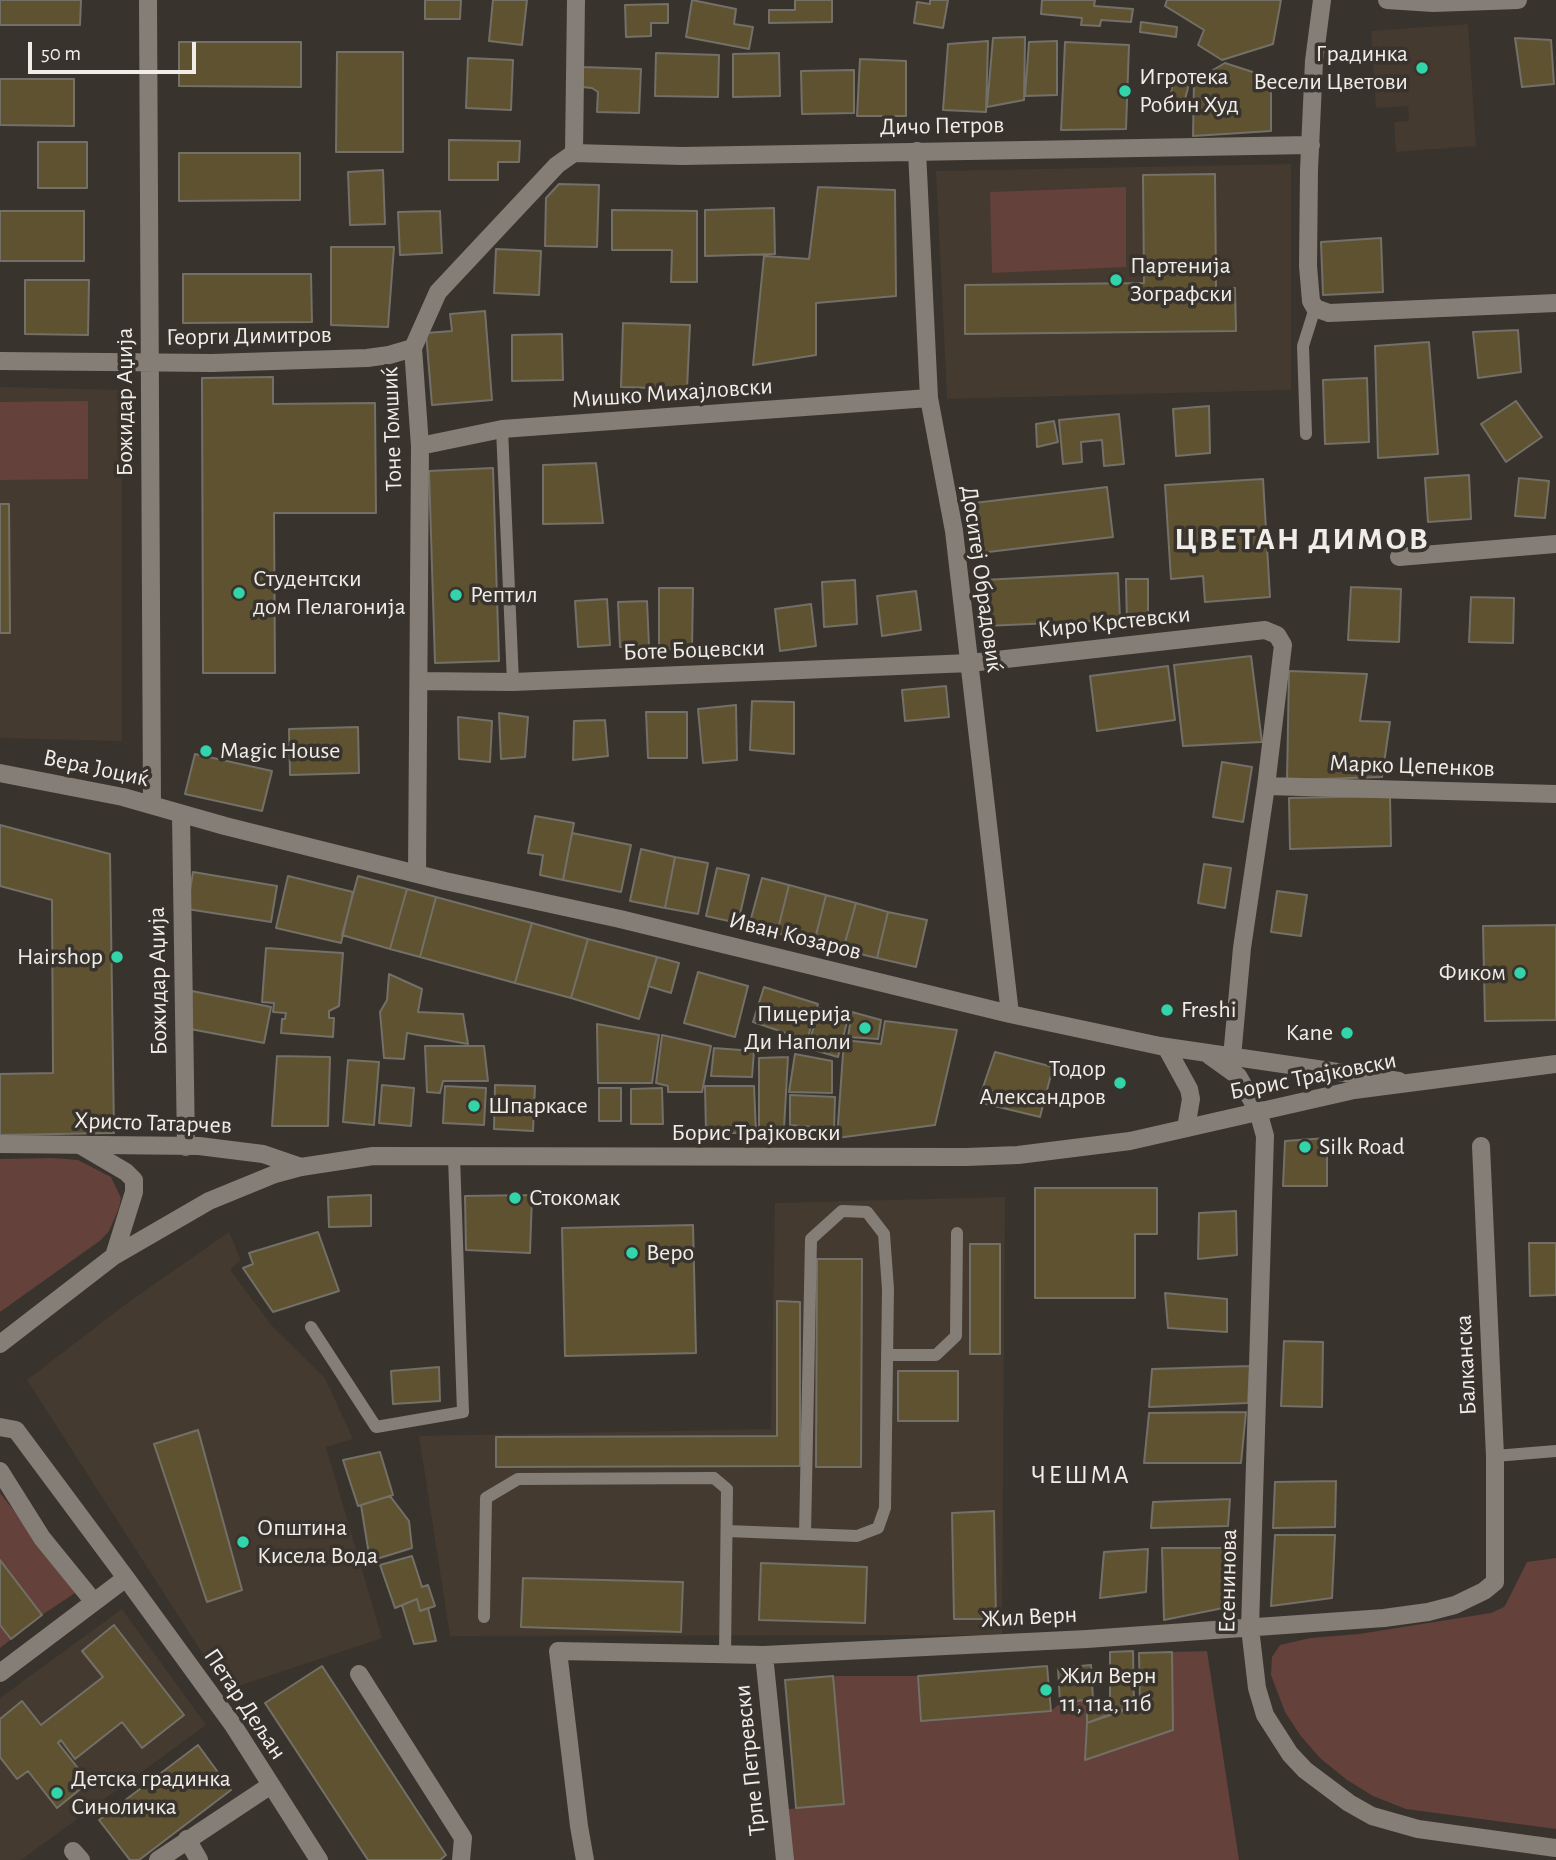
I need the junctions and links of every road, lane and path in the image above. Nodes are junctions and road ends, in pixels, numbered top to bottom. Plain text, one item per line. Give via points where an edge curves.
1 (148, 0) edge
2 (576, 0) edge
3 (1322, 0) edge
4 (1387, 0) edge
5 (1518, 0) edge
6 (1311, 145) junction
7 (917, 151) junction
8 (575, 153) junction
9 (1556, 303) edge
10 (1315, 308) junction
11 (414, 348) junction
12 (0, 361) edge
13 (150, 362) junction
14 (929, 398) junction
15 (502, 429) junction
16 (1307, 434) dead end
17 (420, 446) junction
18 (1556, 544) edge
19 (1399, 557) dead end
20 (970, 663) junction
21 (420, 681) junction
22 (513, 682) junction
23 (0, 773) edge
24 (1266, 786) junction
25 (1556, 794) edge
26 (152, 804) junction
27 (181, 814) junction
28 (417, 874) junction
29 (1010, 1014) junction
30 (1166, 1047) junction
31 (1204, 1053) junction
32 (1233, 1057) junction
33 (1556, 1064) edge
34 (1403, 1082) junction
35 (1258, 1111) junction
36 (1186, 1128) junction
37 (0, 1144) edge
38 (80, 1145) junction
39 (1481, 1146) dead end
40 (186, 1147) junction
41 (454, 1157) junction
42 (301, 1167) junction
43 (957, 1233) dead end
44 (114, 1256) junction
45 (311, 1327) dead end
46 (0, 1344) edge
47 (887, 1355) junction
48 (0, 1427) edge
49 (1556, 1451) edge
50 (1495, 1456) junction
51 (0, 1471) edge
52 (727, 1531) junction
53 (805, 1534) junction
54 (126, 1578) junction
55 (1495, 1582) joint
56 (94, 1602) junction
57 (484, 1617) dead end
58 (1250, 1628) junction
59 (725, 1655) junction
60 (764, 1655) junction
61 (0, 1673) edge
62 (359, 1674) dead end
63 (271, 1785) junction
64 (187, 1839) junction
65 (1556, 1848) edge
66 (158, 1860) edge
67 (200, 1860) edge
68 (319, 1860) edge
69 (461, 1860) edge
70 (585, 1860) edge
71 (785, 1860) edge

1 - 13 street, Божидар Аџија
2 - 8 street
3 - 6 street
4 - 5 street
6 - 7 street, Дичо Петров
6 - 10 street via 1308,265
7 - 8 street, Дичо Петров via 682,156
7 - 14 street, Доситеј Обрадовиќ
8 - 11 street, Тоне Томшиќ via 557,165 438,292
9 - 10 street via 1329,313
10 - 16 lane via 1303,346
11 - 13 street, Георги Димитров via 367,358
11 - 17 street, Тоне Томшиќ
12 - 13 street, Георги Димитров
13 - 26 street, Божидар Аџија
14 - 15 street, Мишко Михајловски
14 - 20 street, Доситеј Обрадовиќ via 954,531
15 - 17 street, Мишко Михајловски
15 - 22 lane
17 - 21 street, Тоне Томшиќ
18 - 19 street
20 - 22 street, Боте Боцевски
20 - 24 street, Киро Крстевски via 1265,630 1283,645
20 - 29 street, Доситеј Обрадовиќ
21 - 22 street, Боте Боцевски
21 - 28 street, Тоне Томшиќ
23 - 26 street, Вера Јоциќ
24 - 25 street, Марко Цепенков
24 - 32 street via 1242,948
26 - 27 street, Вера Јоциќ
27 - 28 street, Иван Козаров
27 - 40 street, Божидар Аџија
28 - 29 street, Иван Козаров
29 - 30 street, Иван Козаров
30 - 31 street, Иван Козаров
30 - 36 street via 1189,1089
31 - 32 street, Иван Козаров
31 - 35 street, Есенинова via 1238,1076
32 - 34 street, Иван Козаров
33 - 34 street, Борис Трајковски
34 - 35 street, Борис Трајковски
35 - 36 street, Борис Трајковски
35 - 58 street, Есенинова via 1265,1136
36 - 41 street, Борис Трајковски via 1130,1141 1018,1155
37 - 38 street, Христо Татарчев
38 - 40 street, Христо Татарчев
38 - 44 street via 134,1180
39 - 50 street, Балканска
40 - 42 street, Христо Татарчев via 263,1154
41 - 42 street, Борис Трајковски via 373,1156
41 - 45 lane via 463,1412 376,1427
42 - 44 street, Борис Трајковски via 209,1201
43 - 47 lane via 956,1336 936,1355
44 - 46 street, Борис Трајковски
47 - 53 lane via 885,1508 878,1528 857,1536
47 - 53 lane via 884,1234 867,1212 842,1210 811,1239
48 - 54 street, Петар Дељан via 16,1430
49 - 50 lane
50 - 55 street, Балканска
51 - 56 street via 42,1538
52 - 53 lane
52 - 57 lane via 727,1489 714,1478 518,1479 486,1498
52 - 59 lane
54 - 56 street
54 - 63 street, Петар Дељан
55 - 58 street, Жил Верн via 1473,1597 1428,1612
56 - 61 street
58 - 60 street, Жил Верн
58 - 65 street, Есенинова via 1257,1688 1271,1727 1297,1762 1339,1796 1373,1816 1418,1829
59 - 60 street, Жил Верн
59 - 70 street, Жил Верн via 558,1651
60 - 71 street, Трпе Петревски
62 - 69 street via 463,1839
63 - 64 street
63 - 68 street, Петар Дељан
64 - 66 street
64 - 67 street

